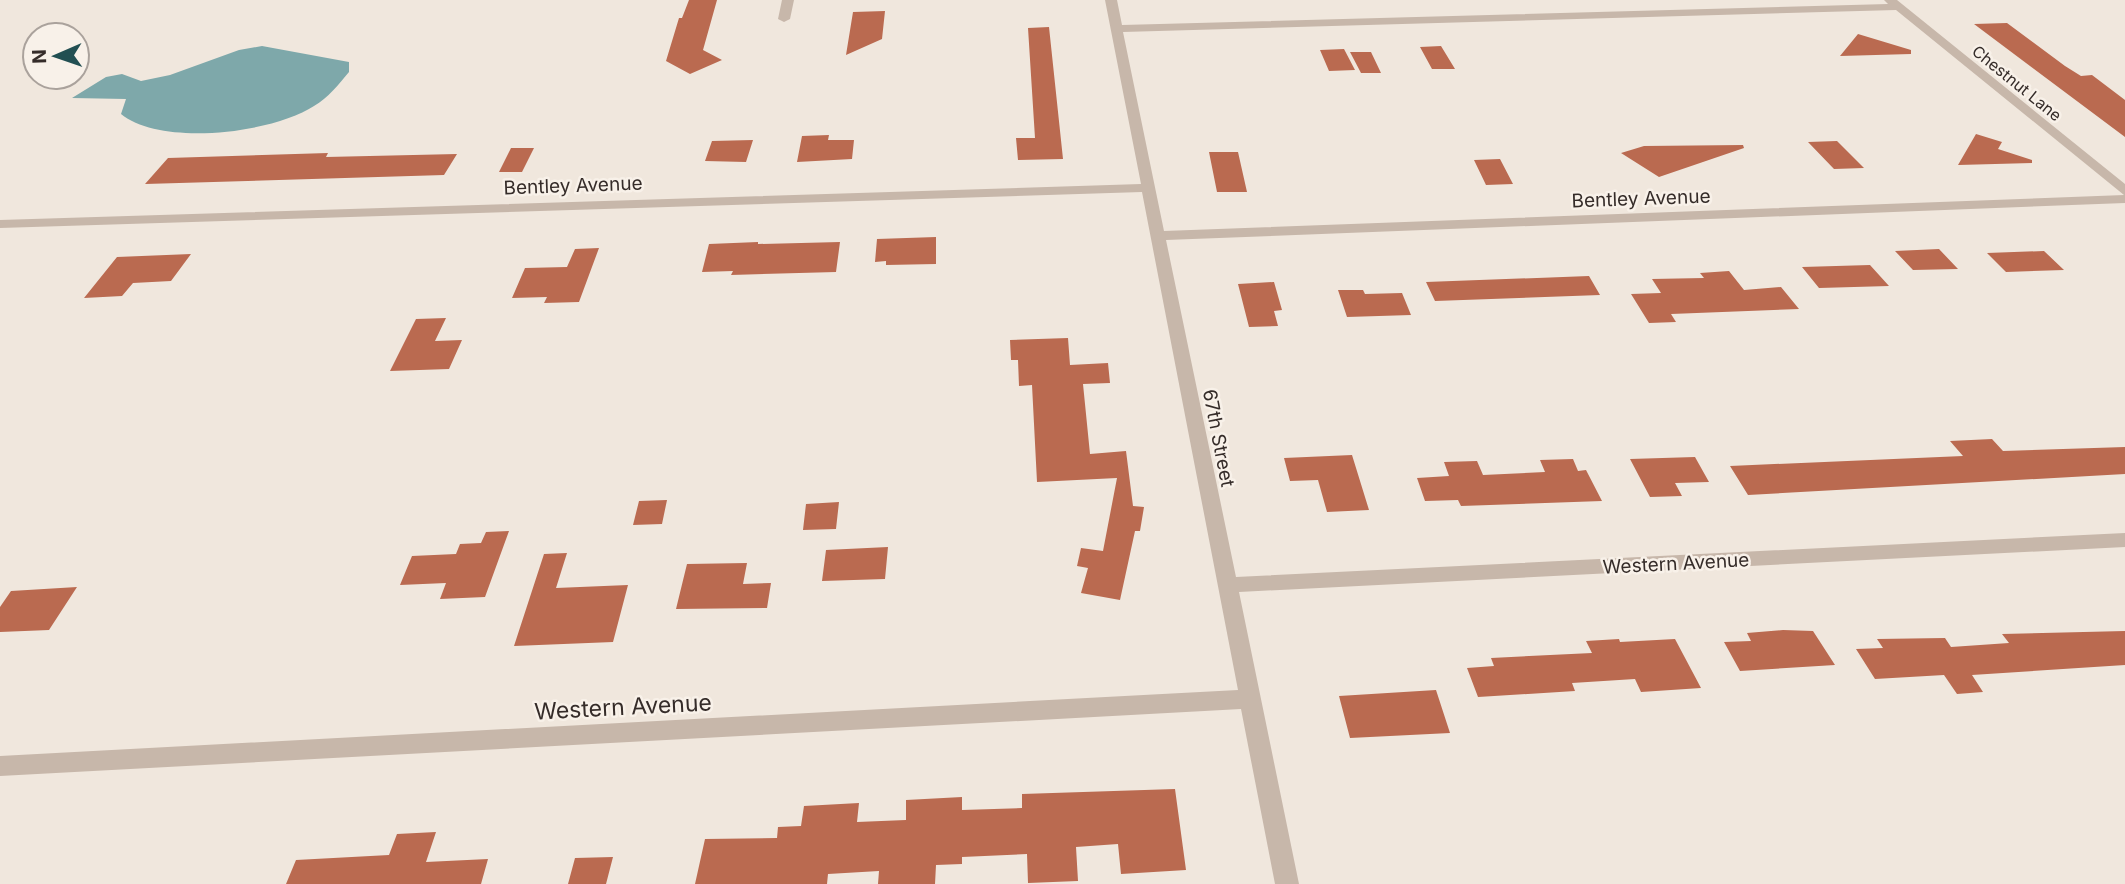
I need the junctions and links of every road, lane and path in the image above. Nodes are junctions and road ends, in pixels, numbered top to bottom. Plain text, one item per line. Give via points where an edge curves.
1 (788, 0) edge
2 (1111, 0) edge
3 (1894, 4) edge
4 (784, 19) dead end
5 (1116, 29) junction
6 (1147, 188) junction
7 (2125, 191) edge
8 (2125, 199) edge
9 (0, 224) edge
10 (1157, 236) junction
11 (2125, 540) edge
12 (1227, 585) junction
13 (1250, 699) junction
14 (0, 766) edge
15 (1287, 884) edge

1 - 4 street
2 - 5 street, 67th Street
3 - 5 street
3 - 7 street, Chestnut Lane
5 - 6 street, 67th Street
6 - 9 street, Bentley Avenue
6 - 10 street, 67th Street
8 - 10 street, Bentley Avenue
10 - 12 street, 67th Street
11 - 12 street, Western Avenue
12 - 13 street, 67th Street
13 - 14 street, Western Avenue
13 - 15 street, 67th Street

